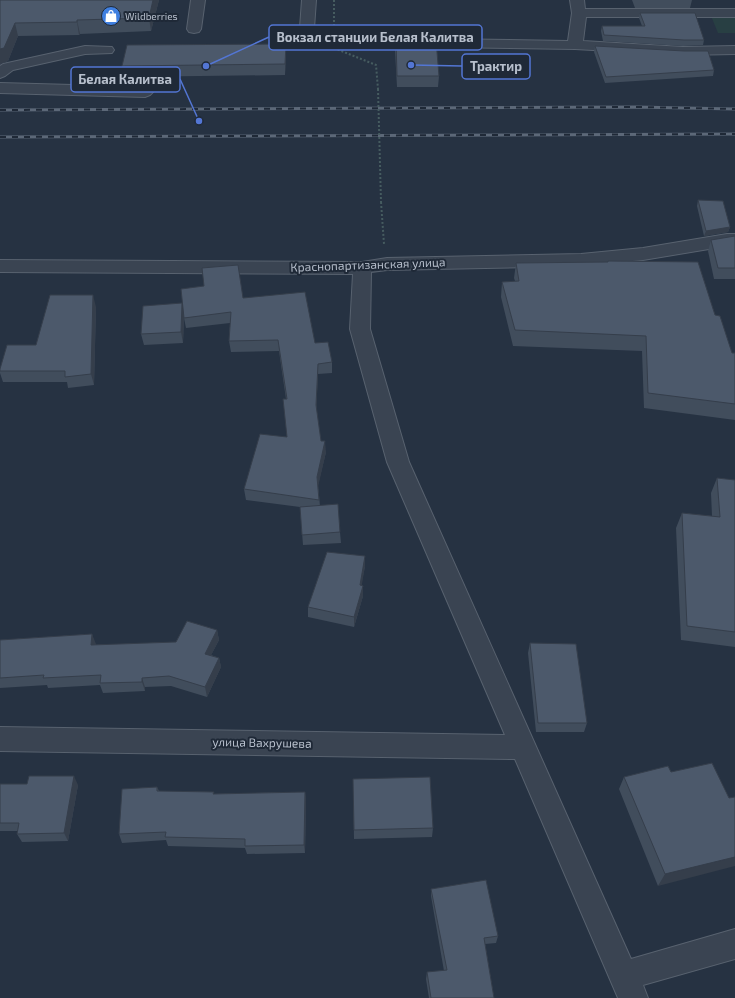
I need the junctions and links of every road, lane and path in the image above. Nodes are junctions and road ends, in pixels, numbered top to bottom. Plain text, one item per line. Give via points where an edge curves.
1 (198, 0) edge
2 (309, 0) edge
3 (334, 0) edge
4 (578, 7) edge
5 (735, 12) edge
6 (307, 28) dead end
7 (194, 29) dead end
8 (334, 37) junction
9 (440, 43) joint
10 (575, 45) junction
11 (107, 50) dead end
12 (735, 50) edge
13 (0, 73) edge
14 (0, 88) edge
15 (145, 92) dead end
16 (383, 235) dead end
17 (735, 240) edge
18 (0, 266) edge
19 (362, 268) junction
20 (0, 739) edge
21 (524, 747) junction
22 (735, 944) edge
23 (628, 987) edge

1 - 7 street
2 - 6 street
3 - 8 path
4 - 5 street
4 - 10 street
8 - 9 path via 419,38
8 - 16 path, bridge via 334,48 376,65
9 - 10 street
10 - 12 street via 683,51
11 - 13 street via 85,50 8,67
14 - 15 street
17 - 19 street, Краснопартизанская улица via 643,254 581,260 386,264
18 - 19 street, Краснопартизанская улица
19 - 21 street via 360,328 398,462
20 - 21 street, улица Вахрушева
21 - 23 street
22 - 23 street

